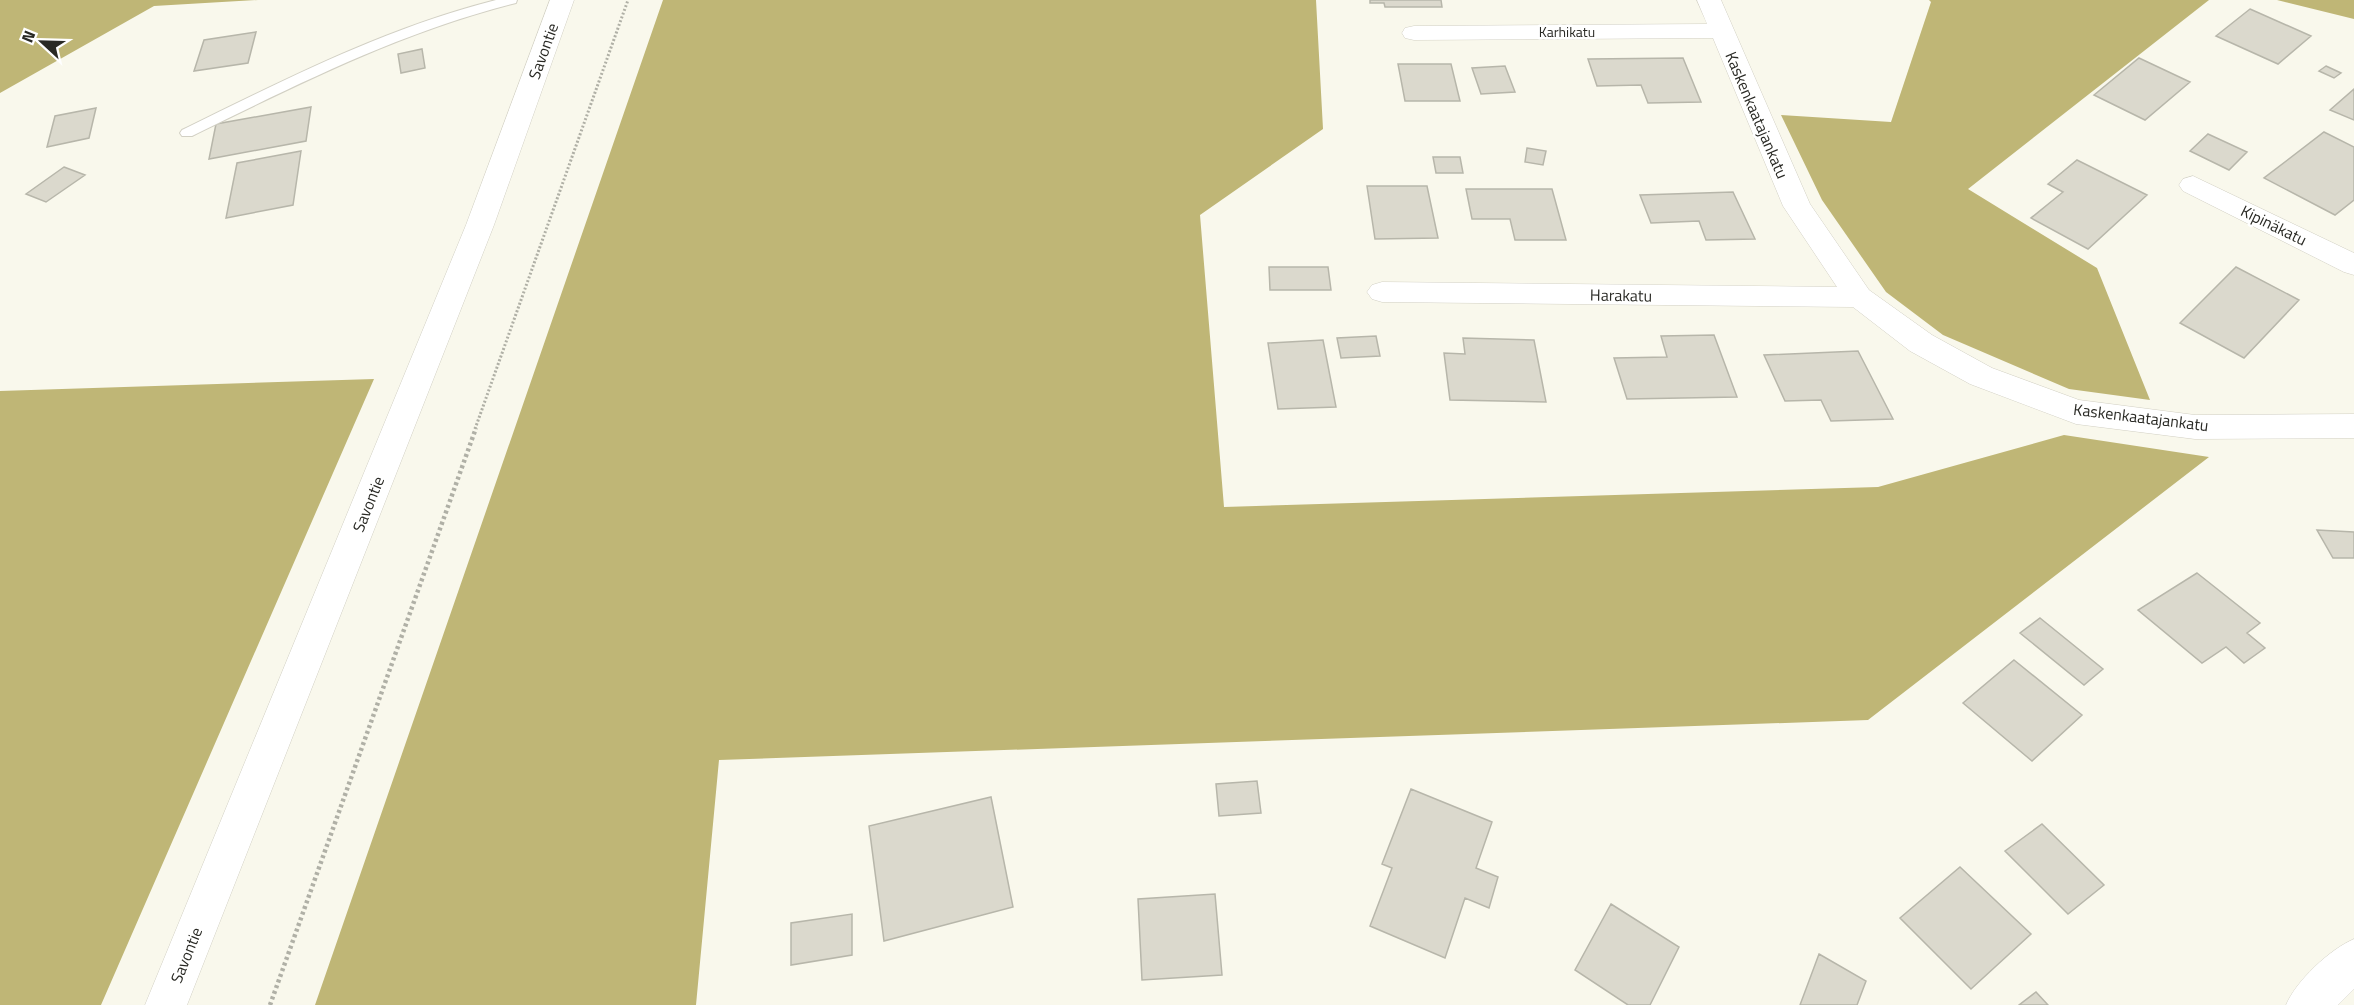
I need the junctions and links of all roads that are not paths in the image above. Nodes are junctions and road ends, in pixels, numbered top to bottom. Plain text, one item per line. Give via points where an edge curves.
1 (511, 0) edge
2 (562, 0) edge
3 (1709, 0) edge
4 (1721, 31) junction
5 (1414, 33) dead end
6 (186, 134) dead end
7 (2193, 185) dead end
8 (2354, 265) edge
9 (1382, 292) dead end
10 (1859, 297) junction
11 (2354, 426) edge
12 (2354, 960) edge
13 (165, 1005) edge
14 (2307, 1005) edge

1 - 6 lane via 417,26
2 - 13 street, Savontie via 480,225
3 - 4 street, Kaskenkaatajankatu
4 - 5 street, Karhikatu
4 - 10 street, Kaskenkaatajankatu via 1797,206
7 - 8 street, Kipinäkatu
9 - 10 street, Harakatu
10 - 11 street, Kaskenkaatajankatu via 1921,343 1981,376 2076,412 2195,426
12 - 14 street

